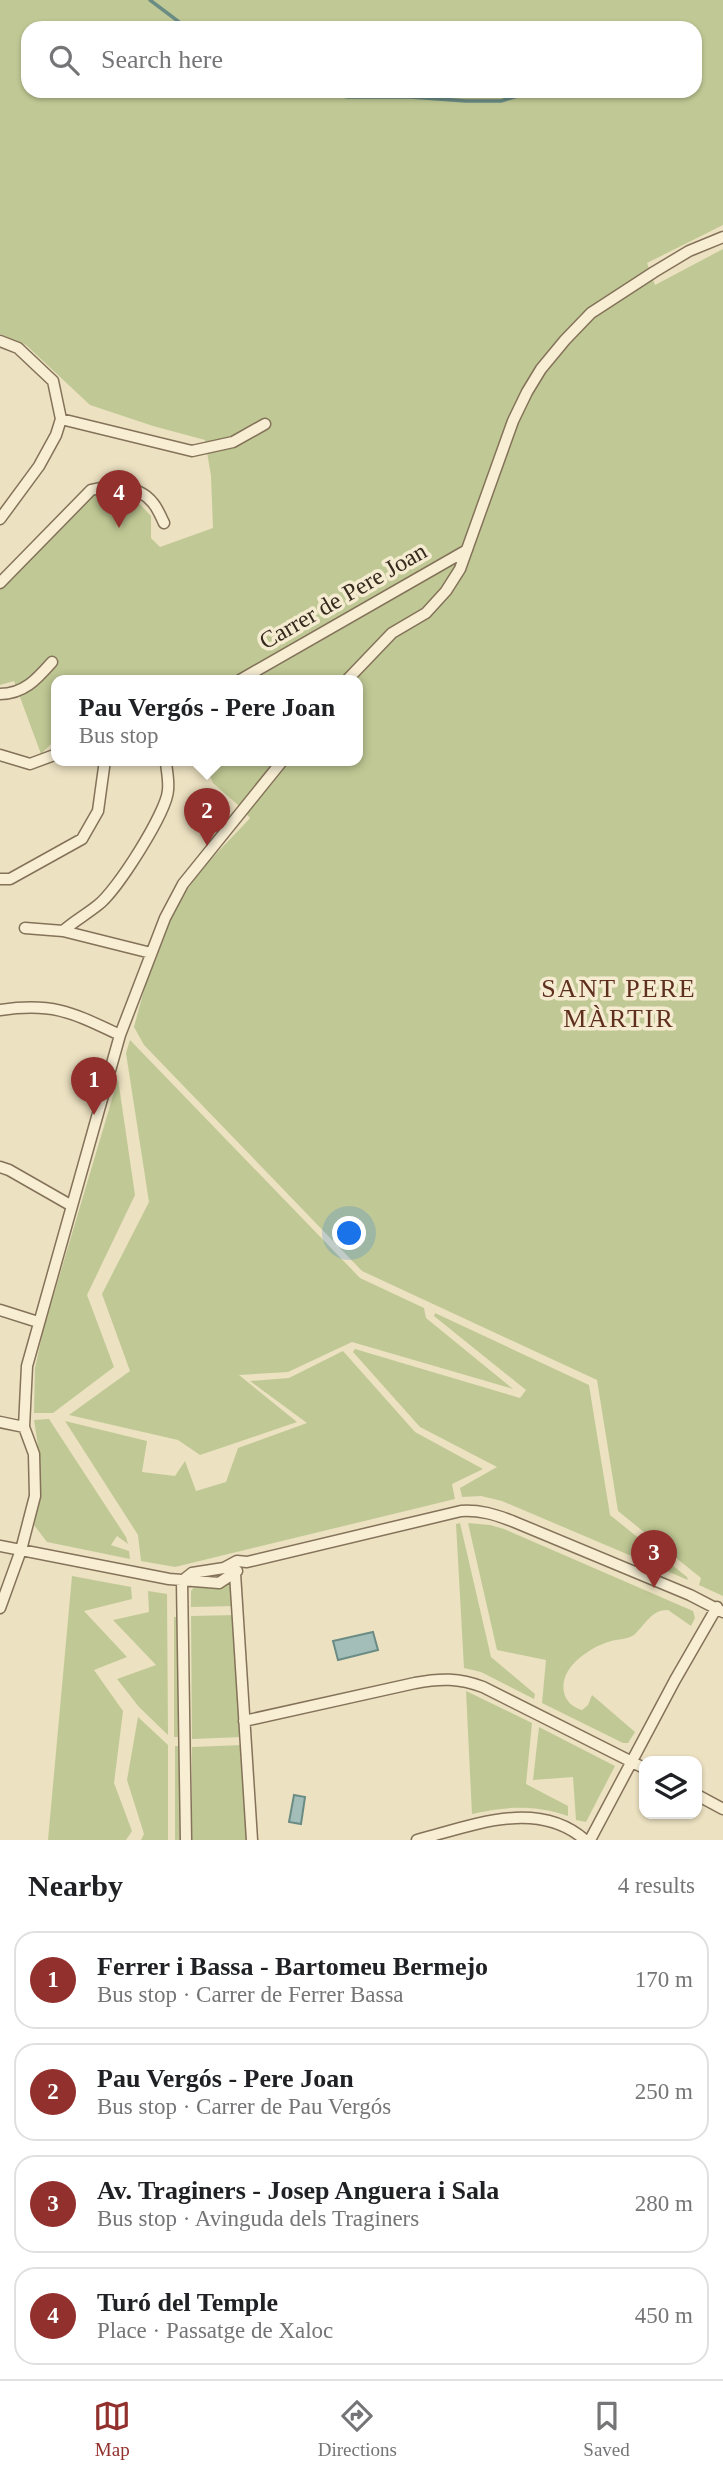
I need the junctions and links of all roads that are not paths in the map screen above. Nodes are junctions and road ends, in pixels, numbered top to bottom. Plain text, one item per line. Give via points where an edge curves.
1 (723, 237) edge
2 (0, 341) edge
3 (61, 419) junction
4 (265, 424) dead end
5 (0, 519) edge
6 (164, 523) dead end
7 (467, 550) junction
8 (0, 583) edge
9 (52, 662) dead end
10 (249, 675) edge
11 (352, 675) edge
12 (0, 694) edge
13 (0, 755) edge
14 (51, 756) edge
15 (104, 766) edge
16 (166, 766) edge
17 (278, 766) edge
18 (0, 879) edge
19 (25, 928) dead end
20 (63, 931) junction
21 (151, 953) junction
22 (0, 1010) edge
23 (120, 1035) junction
24 (0, 1167) edge
25 (72, 1206) junction
26 (0, 1310) edge
27 (38, 1322) junction
28 (0, 1423) edge
29 (24, 1427) junction
30 (0, 1546) edge
31 (21, 1550) junction
32 (247, 1562) junction
33 (224, 1568) junction
34 (235, 1573) junction
35 (182, 1581) junction
36 (0, 1608) edge
37 (720, 1610) edge
38 (244, 1721) junction
39 (643, 1756) edge
40 (639, 1765) edge
41 (702, 1798) edge
42 (723, 1809) edge
43 (186, 1840) edge
44 (252, 1840) edge
45 (417, 1840) edge
46 (585, 1840) edge
47 (590, 1840) edge

1 - 7 street via 690,251 591,313 541,369 513,421
2 - 3 street via 18,348 53,381
3 - 4 street via 192,451 233,442
3 - 5 street via 39,466
6 - 8 street via 153,502 130,488 106,485 91,490
7 - 10 street, Carrer de Pere Joan
7 - 11 street via 446,591 426,612 392,633
9 - 12 street via 34,682 14,694
13 - 14 street via 30,764
15 - 18 street via 98,811 82,839
16 - 20 street via 169,792 149,833 100,904
17 - 21 street via 183,884
19 - 20 street
20 - 21 street
21 - 23 street
22 - 23 street via 69,1011
23 - 25 street
24 - 25 street
25 - 27 street
26 - 27 street
27 - 29 street via 27,1366
28 - 29 street
29 - 31 street via 34,1454 35,1496
30 - 31 street
31 - 35 street
31 - 36 street
32 - 33 street
32 - 34 street
32 - 37 street via 476,1511 512,1521
33 - 34 street
33 - 35 street via 191,1573
34 - 35 street via 219,1583
34 - 38 street
35 - 43 street
37 - 39 street via 675,1680
38 - 40 street via 415,1683 455,1679 483,1688
38 - 44 street
40 - 47 street
41 - 42 street
45 - 46 street via 504,1817 540,1819 573,1830

